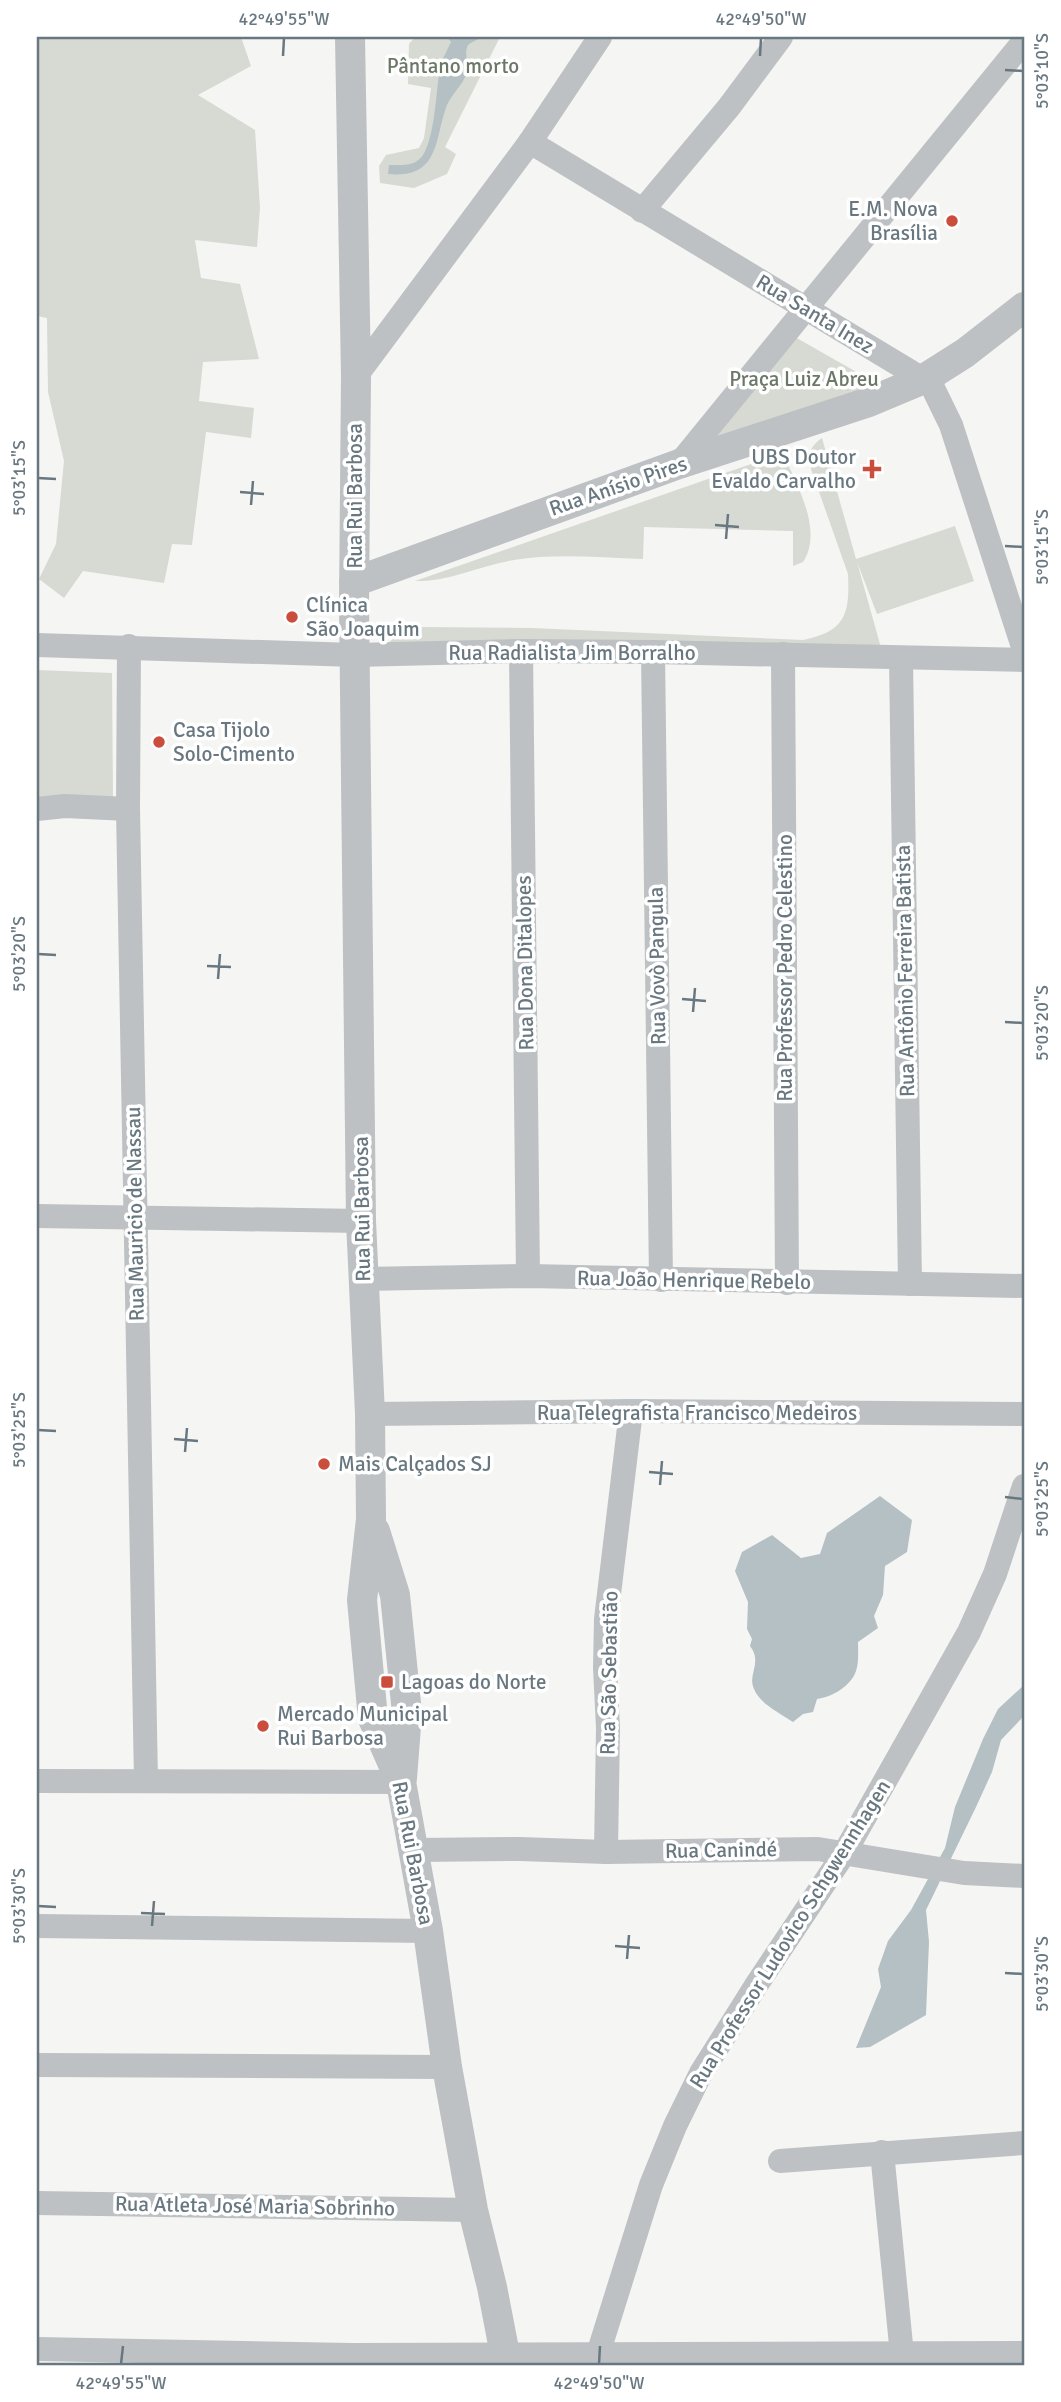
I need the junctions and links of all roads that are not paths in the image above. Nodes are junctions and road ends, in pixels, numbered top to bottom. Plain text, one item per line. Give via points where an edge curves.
1 (350, 37) edge
2 (600, 37) edge
3 (780, 37) edge
4 (1024, 41) edge
5 (530, 142) junction
6 (642, 211) junction
7 (1024, 307) edge
8 (805, 309) junction
9 (356, 376) junction
10 (924, 379) junction
11 (679, 464) junction
12 (354, 582) junction
13 (37, 645) edge
14 (129, 646) junction
15 (1024, 650) edge
16 (521, 651) junction
17 (653, 652) junction
18 (783, 654) junction
19 (355, 655) junction
20 (901, 658) junction
21 (1024, 660) edge
22 (37, 809) edge
23 (128, 809) junction
24 (37, 1216) edge
25 (135, 1217) junction
26 (360, 1221) junction
27 (528, 1276) junction
28 (363, 1279) junction
29 (662, 1280) junction
30 (787, 1283) junction
31 (909, 1284) junction
32 (1024, 1286) edge
33 (631, 1411) junction
34 (370, 1414) junction
35 (1024, 1414) edge
36 (1024, 1486) edge
37 (37, 1781) edge
38 (146, 1781) junction
39 (401, 1782) junction
40 (415, 1850) junction
41 (606, 1852) junction
42 (845, 1852) junction
43 (1024, 1876) edge
44 (37, 1926) edge
45 (428, 1931) junction
46 (37, 2065) edge
47 (447, 2067) junction
48 (1024, 2143) edge
49 (882, 2152) junction
50 (780, 2161) dead end
51 (37, 2203) edge
52 (474, 2210) junction
53 (37, 2349) edge
54 (1024, 2353) edge
55 (598, 2354) junction
56 (83, 2358) edge
57 (221, 2358) edge
58 (902, 2359) edge
59 (352, 2360) edge
60 (506, 2360) edge

1 - 9 street, Rua Rui Barbosa
2 - 5 street
3 - 6 street via 729,107
4 - 8 street
5 - 6 street, Rua Santa Inez
5 - 9 street
6 - 8 street, Rua Santa Inez
7 - 10 street, Rua Anísio Pires
8 - 10 street, Rua Santa Inez
8 - 11 street
9 - 12 street, Rua Rui Barbosa
10 - 11 street, Rua Anísio Pires via 869,402
10 - 15 street, Rua Santa Inez via 936,392 951,425
11 - 12 street, Rua Anísio Pires
12 - 19 street, Rua Rui Barbosa
13 - 14 street, Rua Radialista Jim Borralho
14 - 19 street, Rua Radialista Jim Borralho
14 - 23 street, Rua Mauricio de Nassau
16 - 17 street, Rua Radialista Jim Borralho
16 - 19 street, Rua Radialista Jim Borralho
16 - 27 street, Rua Dona Ditalopes
17 - 18 street, Rua Radialista Jim Borralho
17 - 29 street, Rua Vovò Pangula
18 - 20 street, Rua Radialista Jim Borralho
18 - 30 street, Rua Professor Pedro Celestino
19 - 26 street, Rua Rui Barbosa
20 - 21 street, Rua Radialista Jim Borralho
20 - 31 street, Rua Antônio Ferreira Batista
22 - 23 street
23 - 25 street, Rua Mauricio de Nassau
24 - 25 street
25 - 26 street
25 - 38 street, Rua Mauricio de Nassau
26 - 28 street, Rua Rui Barbosa
27 - 28 street, Rua João Henrique Rebelo
27 - 29 street, Rua João Henrique Rebelo
28 - 34 street, Rua Rui Barbosa
29 - 30 street, Rua João Henrique Rebelo
30 - 31 street, Rua João Henrique Rebelo
31 - 32 street, Rua João Henrique Rebelo
33 - 34 street, Rua Telegrafista Francisco Medeiros
33 - 35 street, Rua Telegrafista Francisco Medeiros
33 - 41 street, Rua São Sebastião via 606,1619
34 - 39 street, Rua Rui Barbosa via 371,1519 362,1600 373,1719
36 - 42 street, Rua Professor Ludovico Schgwennhagen via 995,1574 969,1632
37 - 38 street
38 - 39 street
39 - 40 street, Rua Rui Barbosa
40 - 41 street, Rua Canindé
40 - 45 street, Rua Rui Barbosa
41 - 42 street, Rua Canindé
42 - 43 street, Rua Canindé via 964,1873
42 - 55 street, Rua Professor Ludovico Schgwennhagen via 701,2073 651,2185
44 - 45 street
45 - 47 street, Rua Rui Barbosa
46 - 47 street
47 - 52 street, Rua Rui Barbosa
48 - 49 street
49 - 50 street
49 - 58 street
51 - 52 street, Rua Atleta José Maria Sobrinho
52 - 60 street, Rua Rui Barbosa
53 - 56 street
54 - 58 street
55 - 58 street
55 - 60 street
56 - 57 street
57 - 59 street
59 - 60 street

